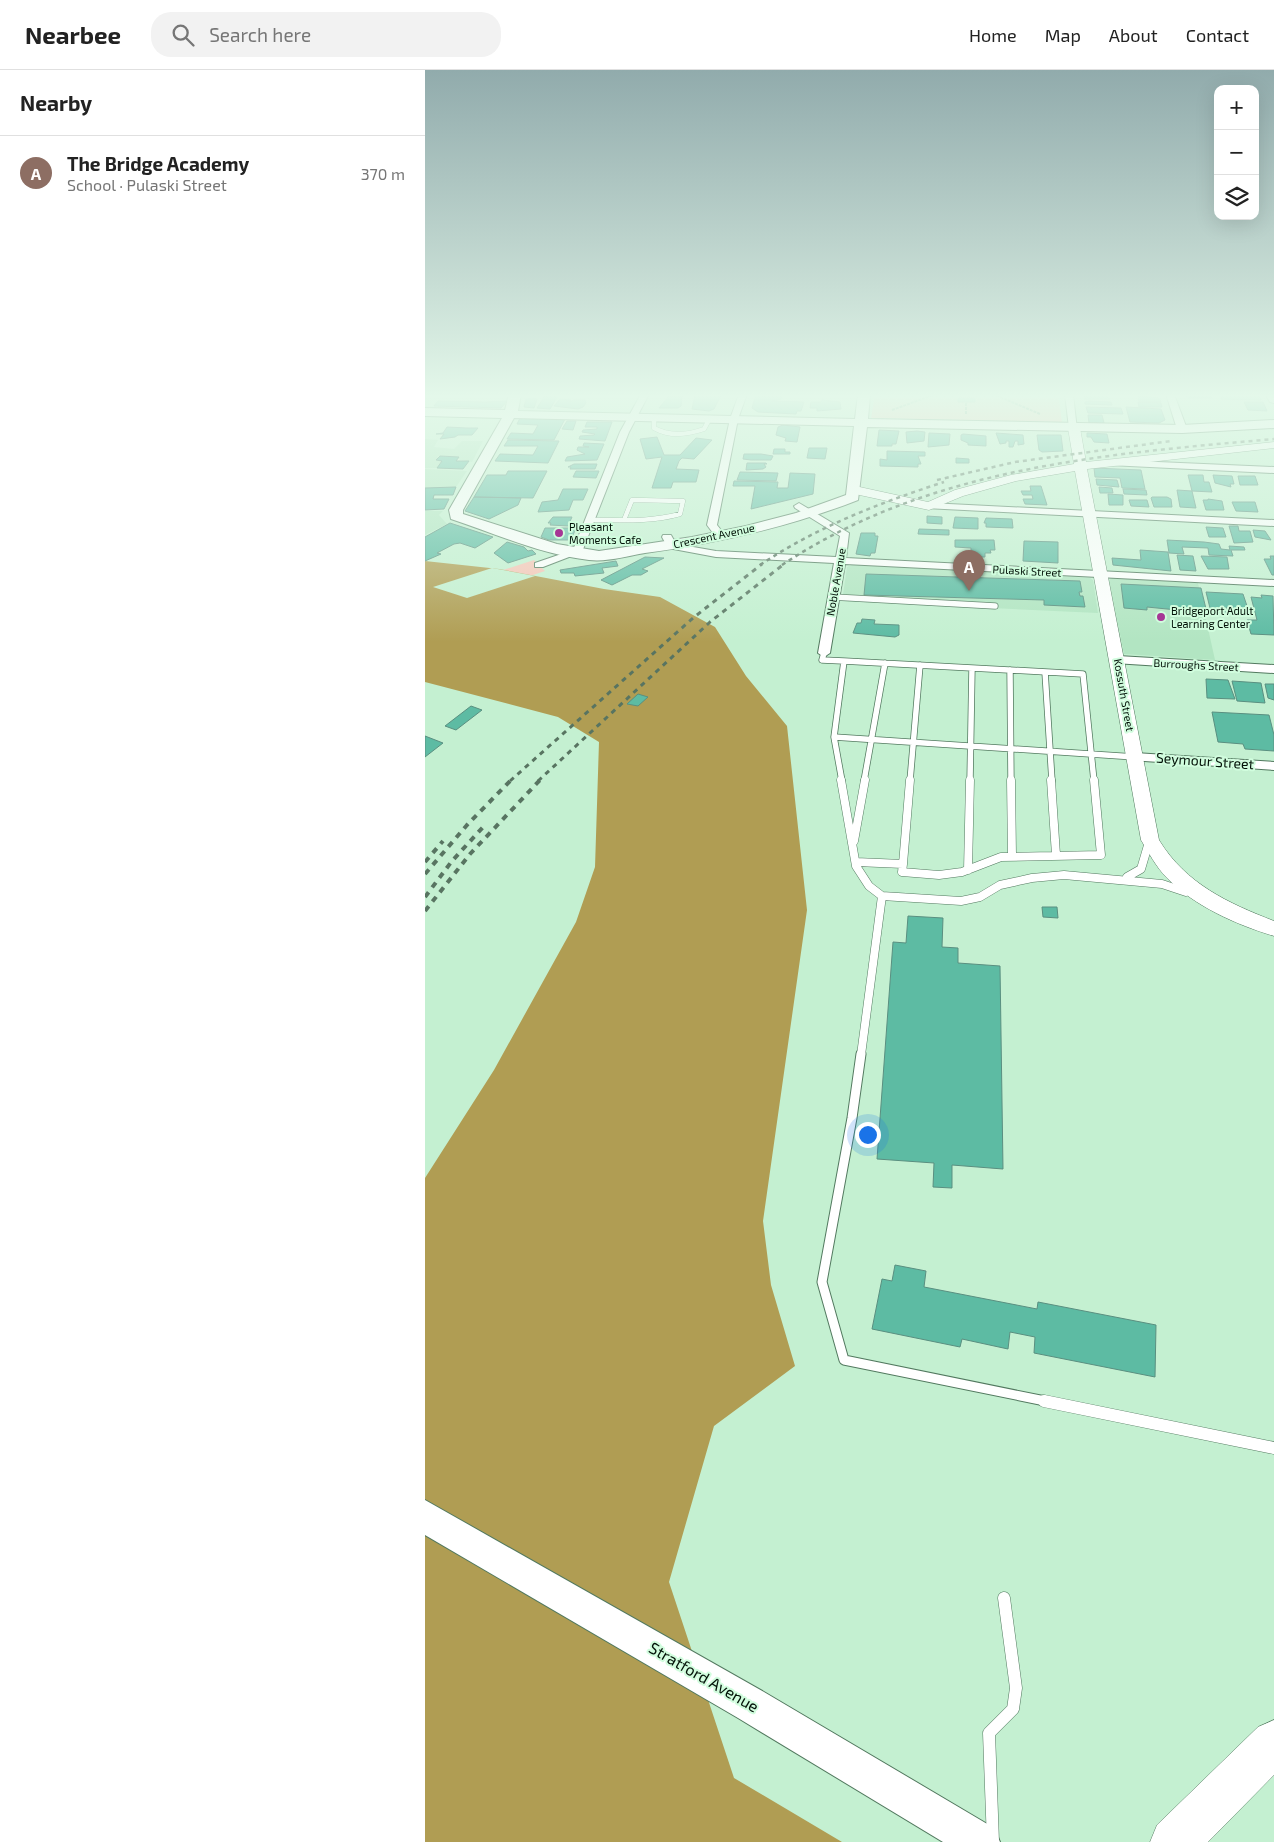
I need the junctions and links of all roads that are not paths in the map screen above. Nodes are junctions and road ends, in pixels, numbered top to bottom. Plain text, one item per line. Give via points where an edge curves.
1 (475, 477) edge
2 (609, 477) edge
3 (725, 477) edge
4 (856, 477) edge
5 (1022, 477) edge
6 (1083, 477) edge
7 (855, 490) junction
8 (929, 506) junction
9 (804, 510) junction
10 (1088, 514) junction
11 (593, 520) junction
12 (624, 520) junction
13 (1274, 523) edge
14 (716, 530) junction
15 (670, 541) junction
16 (577, 552) junction
17 (839, 561) junction
18 (539, 565) dead end
19 (1101, 575) junction
20 (1274, 583) edge
21 (833, 597) junction
22 (995, 606) dead end
23 (824, 654) joint
24 (1118, 660) junction
25 (845, 661) junction
26 (885, 663) junction
27 (920, 665) junction
28 (972, 668) junction
29 (1274, 669) edge
30 (1010, 670) junction
31 (1045, 672) junction
32 (834, 737) junction
33 (873, 740) junction
34 (913, 742) junction
35 (970, 746) junction
36 (1012, 749) junction
37 (1051, 751) junction
38 (1092, 754) junction
39 (1135, 757) junction
40 (1274, 766) edge
41 (1150, 840) junction
42 (853, 846) junction
43 (1056, 854) junction
44 (1012, 856) junction
45 (856, 862) junction
46 (903, 864) junction
47 (968, 870) junction
48 (1118, 879) junction
49 (882, 896) junction
50 (1201, 898) junction
51 (1274, 930) edge
52 (1274, 1448) edge
53 (425, 1517) edge
54 (1004, 1598) dead end
55 (1274, 1743) edge
56 (980, 1842) edge
57 (993, 1842) edge
58 (1174, 1842) edge

1 - 16 main road, Crescent Avenue via 456,510 456,516 553,549
2 - 11 street
3 - 14 street
4 - 7 main road
5 - 8 street via 959,493
6 - 10 street, Kossuth Street
7 - 8 street
7 - 9 main road, Crescent Avenue via 853,497
8 - 10 street
9 - 14 main road, Crescent Avenue
9 - 17 street, Noble Avenue via 845,535
10 - 13 street
10 - 19 street, Kossuth Street
11 - 12 lane
11 - 16 street
12 - 12 lane via 650,520 680,514 683,501 631,500
14 - 15 main road, Crescent Avenue
15 - 16 main road, Crescent Avenue via 600,555
15 - 17 street, Pulaski Street via 716,554
16 - 18 street
17 - 19 street, Pulaski Street
17 - 21 street, Noble Avenue
19 - 20 street, Pulaski Street
19 - 24 street, Kossuth Street
21 - 22 lane
21 - 23 street, Noble Avenue
23 - 25 lane via 822,660
24 - 29 street, Burroughs Street
24 - 39 street, Kossuth Street
25 - 26 lane
25 - 32 lane
26 - 27 lane
26 - 33 lane
27 - 28 lane
27 - 34 lane
28 - 30 lane
28 - 35 lane
30 - 31 lane
30 - 36 lane
31 - 37 lane
31 - 38 lane via 1083,674
32 - 33 lane
32 - 42 lane
33 - 34 lane
33 - 42 lane
34 - 35 lane
34 - 46 lane
35 - 36 lane
35 - 47 lane
36 - 37 lane
36 - 44 lane
37 - 38 lane
37 - 43 lane
38 - 39 lane
38 - 43 lane via 1101,855
39 - 40 street, Seymour Street
39 - 41 street, Kossuth Street
41 - 48 lane via 1141,872
41 - 50 street, Kossuth Street via 1169,869
42 - 45 lane
43 - 44 lane
44 - 47 lane
45 - 46 lane
45 - 49 lane via 869,886
46 - 47 lane via 902,872 939,875
48 - 49 lane via 1063,875 1032,878 1000,885 980,897 961,900
48 - 50 lane via 1171,886
49 - 52 lane via 852,1118 822,1282 844,1360
50 - 51 street, Kossuth Street
53 - 56 main road, Stratford Avenue via 751,1704
54 - 57 lane via 1016,1688 1013,1709 989,1733
55 - 58 highway

